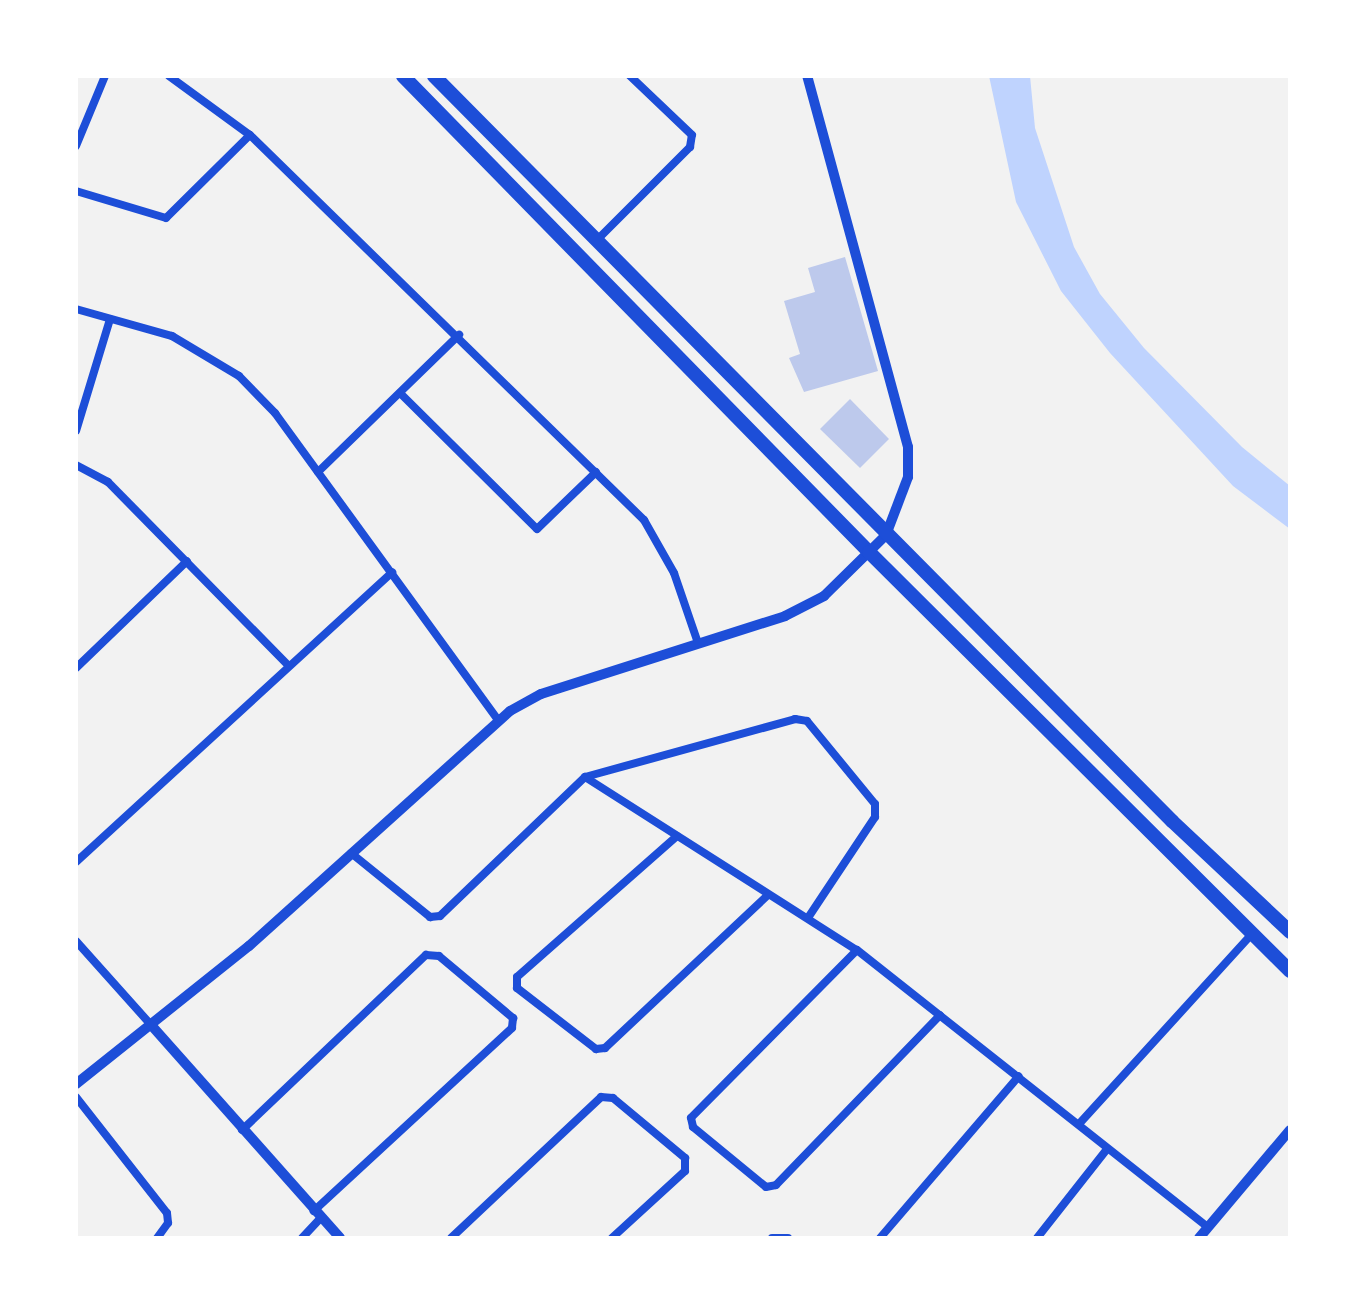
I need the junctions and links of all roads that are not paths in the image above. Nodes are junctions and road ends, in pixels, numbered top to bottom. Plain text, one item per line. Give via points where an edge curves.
1 (105, 76) edge
2 (169, 76) edge
3 (403, 76) edge
4 (434, 76) edge
5 (630, 76) edge
6 (807, 76) edge
7 (250, 135) junction
8 (76, 146) edge
9 (76, 191) edge
10 (596, 241) junction
11 (76, 309) edge
12 (110, 319) junction
13 (459, 335) junction
14 (400, 393) junction
15 (76, 431) edge
16 (76, 465) edge
17 (318, 472) junction
18 (596, 472) junction
19 (886, 535) junction
20 (869, 552) junction
21 (187, 561) junction
22 (392, 572) junction
23 (698, 643) junction
24 (289, 666) junction
25 (76, 668) edge
26 (498, 720) junction
27 (585, 777) junction
28 (677, 836) junction
29 (351, 853) junction
30 (76, 862) edge
31 (768, 895) junction
32 (808, 918) junction
33 (1290, 932) edge
34 (1251, 935) junction
35 (76, 941) edge
36 (857, 950) junction
37 (1290, 971) edge
38 (940, 1015) junction
39 (152, 1026) junction
40 (1019, 1076) junction
41 (76, 1084) edge
42 (76, 1097) edge
43 (1079, 1124) junction
44 (242, 1130) junction
45 (1290, 1130) edge
46 (1107, 1149) junction
47 (317, 1215) junction
48 (1208, 1227) junction
49 (157, 1238) edge
50 (302, 1238) edge
51 (340, 1238) edge
52 (451, 1238) edge
53 (612, 1238) edge
54 (772, 1238) edge
55 (788, 1238) edge
56 (880, 1238) edge
57 (1037, 1238) edge
58 (1199, 1238) edge

1 - 8 street
2 - 7 street
3 - 20 main road
4 - 10 main road
5 - 10 street via 692,135 690,147
6 - 19 street via 908,447 908,477
7 - 9 street via 166,218
7 - 13 street
10 - 19 main road
11 - 12 street
12 - 15 street
12 - 17 street via 172,336 210,354 275,413
13 - 14 street
13 - 18 street
14 - 17 street
14 - 18 street via 537,529
16 - 21 street via 108,482
17 - 22 street
18 - 23 street via 644,520 674,573
19 - 20 street
19 - 33 main road
20 - 23 street via 824,596 785,616
20 - 34 main road
21 - 24 street
21 - 25 street
22 - 24 street
22 - 26 street
23 - 26 street via 541,694
24 - 30 street
26 - 29 street
27 - 28 street
27 - 29 street via 440,916 430,917
27 - 32 street via 795,719 807,721 875,804 875,817
28 - 31 street
28 - 31 street via 517,977 517,988 596,1049 605,1048
29 - 39 street
31 - 32 street
32 - 36 street
34 - 37 main road
34 - 43 street
35 - 39 street
36 - 38 street
36 - 38 street via 691,1118 693,1127 766,1187 776,1185
38 - 40 street
39 - 41 street
39 - 44 street
40 - 43 street
40 - 56 street
42 - 49 street via 167,1213 168,1223
43 - 46 street
44 - 47 street
44 - 47 street via 426,955 439,956 513,1018 512,1028
45 - 48 street
46 - 48 street
46 - 57 street
47 - 50 street
47 - 51 street
48 - 58 street
52 - 53 street via 601,1097 613,1098 685,1158 685,1171
54 - 55 street

